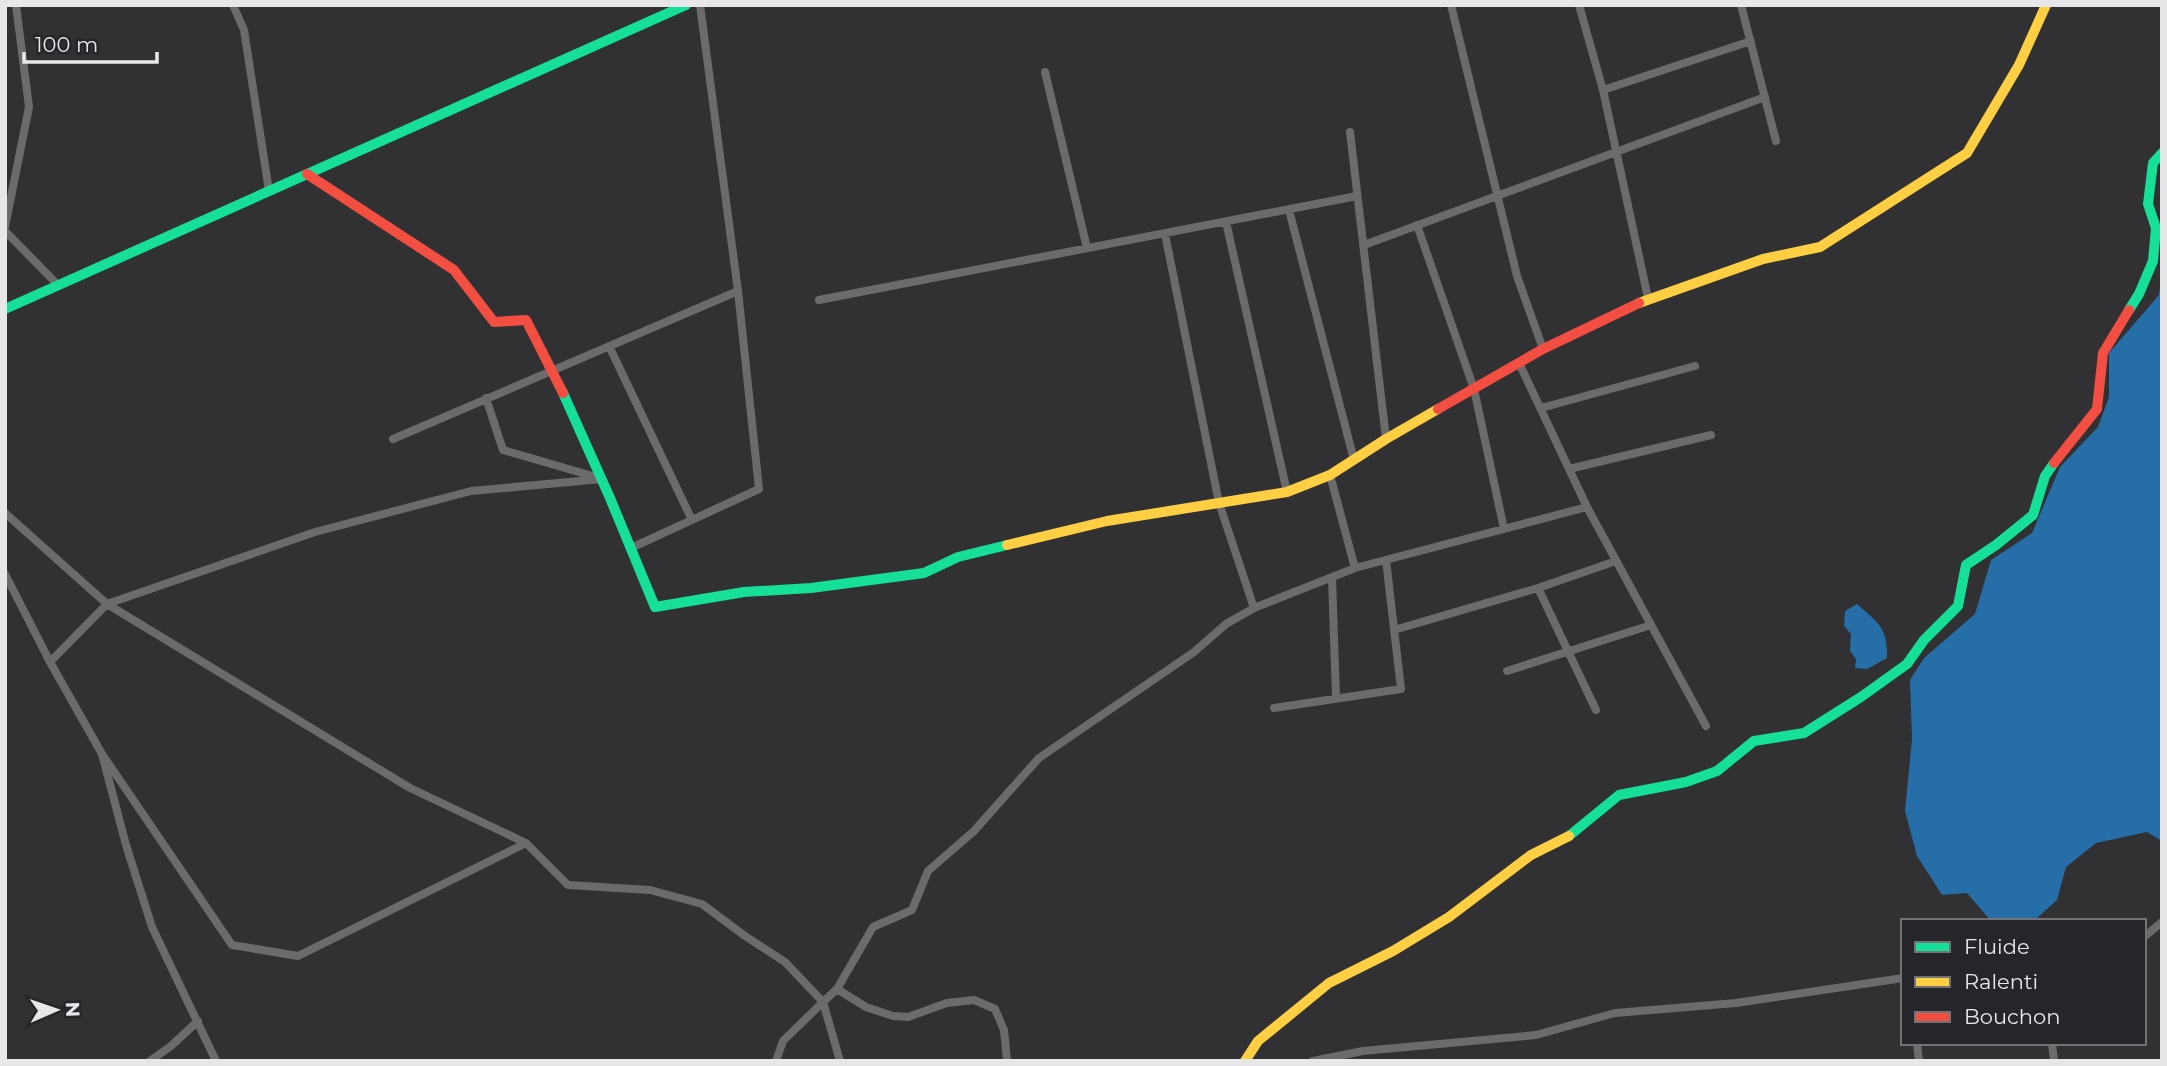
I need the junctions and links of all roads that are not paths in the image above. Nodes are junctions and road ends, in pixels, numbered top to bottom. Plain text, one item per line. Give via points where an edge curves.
1 (16, 5) edge
2 (233, 5) edge
3 (687, 5) edge
4 (700, 5) edge
5 (1457, 5) edge
6 (1579, 5) edge
7 (1741, 5) edge
8 (2046, 5) edge
9 (1452, 6) edge
10 (1751, 41) junction
11 (1045, 72) dead end
12 (1603, 90) junction
13 (1765, 97) junction
14 (1350, 132) dead end
15 (1776, 141) dead end
16 (1616, 152) junction
17 (2162, 153) edge
18 (307, 174) junction
19 (269, 191) junction
20 (1498, 195) junction
21 (1357, 197) junction
22 (1289, 209) junction
23 (1226, 222) junction
24 (1417, 225) junction
25 (5, 229) edge
26 (1165, 233) junction
27 (1364, 245) junction
28 (1087, 248) junction
29 (58, 285) junction
30 (738, 290) junction
31 (1648, 298) junction
32 (819, 300) dead end
33 (5, 309) edge
34 (609, 346) junction
35 (1543, 349) junction
36 (1520, 363) junction
37 (1695, 366) dead end
38 (552, 370) junction
39 (1474, 390) junction
40 (486, 398) junction
41 (1541, 408) junction
42 (1712, 435) dead end
43 (393, 439) dead end
44 (1386, 439) junction
45 (1354, 460) junction
46 (1569, 469) junction
47 (1330, 475) junction
48 (602, 479) junction
49 (1287, 492) junction
50 (1219, 503) junction
51 (1587, 507) junction
52 (5, 513) edge
53 (692, 520) junction
54 (1504, 529) junction
55 (631, 548) junction
56 (1386, 560) junction
57 (1616, 561) junction
58 (1355, 568) junction
59 (5, 574) edge
60 (1332, 577) junction
61 (1538, 588) junction
62 (107, 604) junction
63 (1254, 608) junction
64 (1651, 625) junction
65 (1394, 630) junction
66 (1568, 652) junction
67 (50, 662) junction
68 (1507, 671) dead end
69 (1336, 698) junction
70 (1274, 708) dead end
71 (1596, 710) dead end
72 (1706, 726) dead end
73 (102, 754) junction
74 (526, 843) junction
75 (2162, 922) edge
76 (2146, 935) edge
77 (1901, 978) edge
78 (837, 989) junction
79 (823, 1002) junction
80 (198, 1021) junction
81 (171, 1046) junction
82 (150, 1061) edge
83 (164, 1061) edge
84 (216, 1061) edge
85 (776, 1061) edge
86 (840, 1061) edge
87 (1007, 1061) edge
88 (1245, 1061) edge
89 (1313, 1061) edge

1 - 25 street via 29,107
2 - 19 street via 244,30
3 - 18 street
4 - 30 street
5 - 9 street
6 - 12 street
7 - 10 street
8 - 31 street via 2019,65 1967,153 1820,247 1763,259
9 - 20 street
10 - 12 street
10 - 13 street
11 - 28 street
12 - 16 street
13 - 15 street
13 - 16 street
14 - 21 street
16 - 20 street
16 - 31 street
17 - 88 street via 2153,163 2148,204 2156,228 2153,261 2103,353 2097,409 2045,476 2033,516 1966,565 1958,606 1907,664 1804,733 1754,741 1717,771 1686,782 1619,795 1572,834 1531,855 1448,916 1393,951 1329,983 1258,1041
18 - 19 street
18 - 38 street via 454,270 494,322 526,320
19 - 29 street
20 - 24 street
20 - 35 street via 1517,276
21 - 22 street
21 - 27 street
22 - 23 street
22 - 45 street
23 - 26 street
23 - 49 street
24 - 27 street
24 - 39 street
25 - 29 street
26 - 28 street
26 - 50 street
27 - 44 street
28 - 32 street
29 - 33 street
30 - 34 street
30 - 53 street via 759,488
31 - 35 street
34 - 38 street
34 - 53 street
35 - 36 street
36 - 39 street
36 - 41 street
37 - 41 street
38 - 40 street
38 - 48 street
39 - 44 street
39 - 54 street
40 - 43 street
40 - 48 street via 503,450
41 - 46 street
42 - 46 street
44 - 45 street
45 - 47 street
46 - 51 street
47 - 49 street
47 - 58 street
48 - 55 street
48 - 62 street via 471,491 315,532
49 - 50 street
50 - 55 street via 1107,521 958,557 924,573 744,592 655,607
50 - 63 street
51 - 54 street
51 - 57 street
52 - 62 street
53 - 55 street
54 - 56 street
56 - 58 street
56 - 65 street
57 - 61 street
57 - 64 street
58 - 60 street
59 - 67 street
60 - 63 street
60 - 69 street
61 - 65 street
61 - 66 street
62 - 67 street
62 - 74 street via 410,788
63 - 78 street via 1040,758 974,831 928,871 912,910 873,927
64 - 66 street
64 - 72 street
65 - 69 street via 1401,689
66 - 68 street
66 - 71 street
67 - 73 street
69 - 70 street
73 - 74 street via 232,945 298,956
73 - 80 street via 152,928
74 - 79 street via 568,885 650,890 702,904 785,962
75 - 76 street
77 - 89 street via 1736,1003 1615,1013 1536,1035 1363,1051
78 - 79 street
78 - 87 street via 866,1007 908,1017 947,1003 974,1000 995,1009 1004,1030
79 - 85 street via 783,1041
79 - 86 street
80 - 81 street
80 - 84 street
81 - 82 street
81 - 83 street

